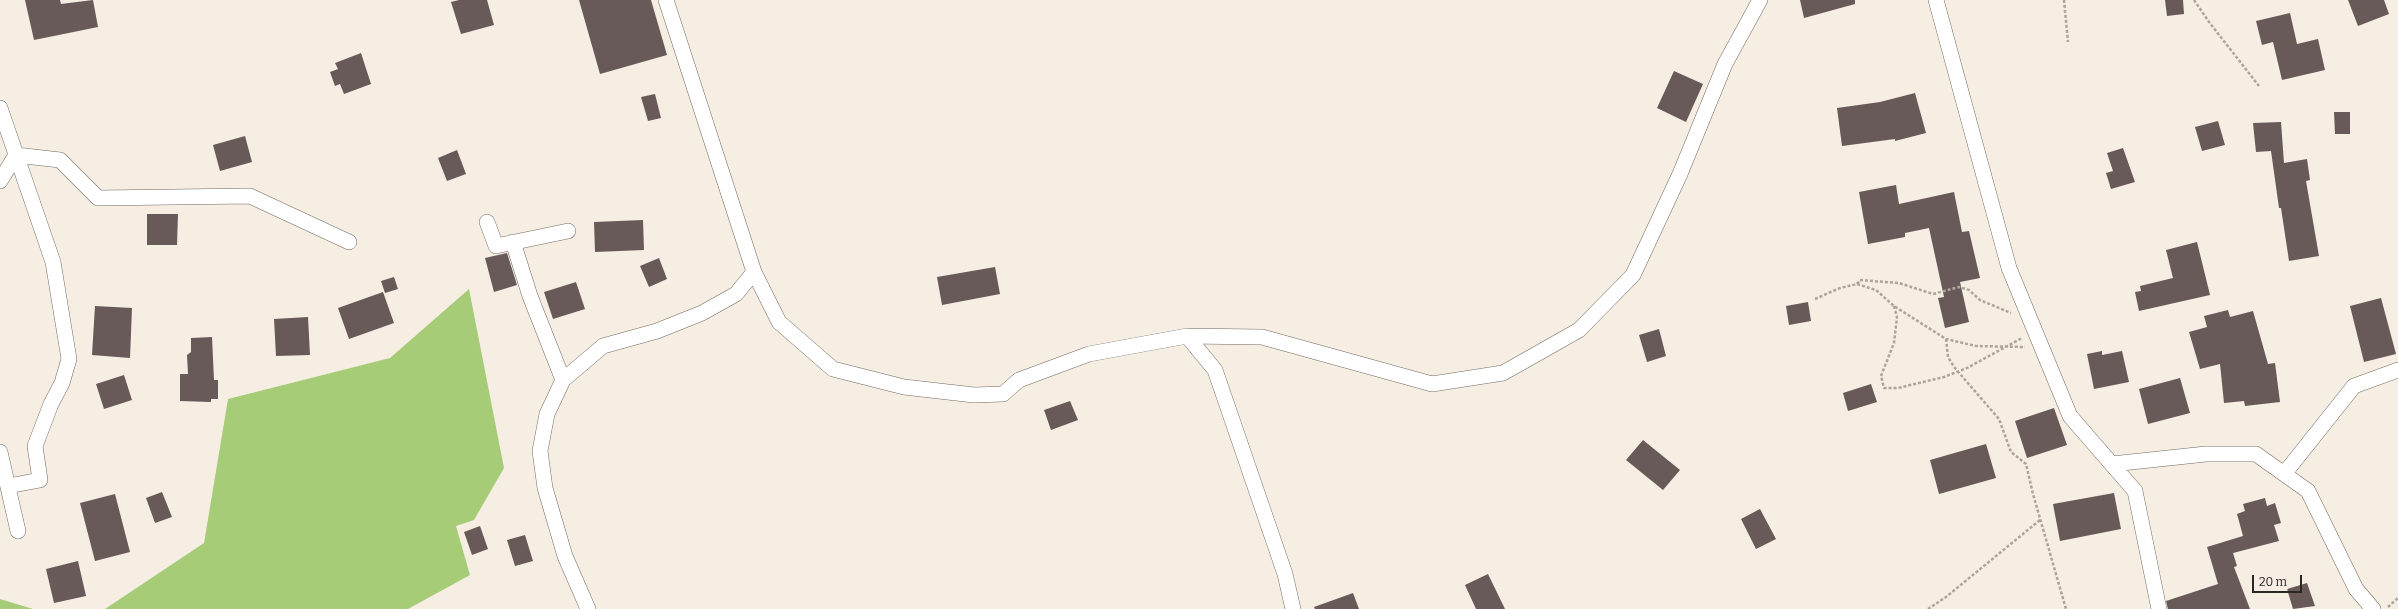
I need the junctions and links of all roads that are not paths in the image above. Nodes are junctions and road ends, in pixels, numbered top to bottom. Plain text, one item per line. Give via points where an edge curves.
1 (666, 0) edge
2 (1760, 0) edge
3 (1936, 0) edge
4 (0, 108) edge
5 (16, 155) junction
6 (0, 181) edge
7 (487, 222) dead end
8 (568, 231) dead end
9 (349, 242) dead end
10 (513, 242) junction
11 (754, 272) junction
12 (1187, 336) junction
13 (2398, 370) edge
14 (563, 380) junction
15 (0, 452) edge
16 (2112, 464) junction
17 (2284, 474) junction
18 (8, 486) junction
19 (18, 531) dead end
20 (588, 609) edge
21 (1293, 609) edge
22 (2159, 609) edge
23 (2373, 609) edge

1 - 11 street
2 - 12 street via 1725,64 1680,174 1633,275 1579,330 1503,373 1432,384 1262,337
3 - 16 street via 2009,268 2070,416
4 - 5 street
5 - 6 street
5 - 9 street via 60,160 98,198 250,196
5 - 18 street via 53,262 69,359 36,446 40,480
7 - 10 street via 496,246
8 - 10 street
10 - 14 street via 530,296
11 - 12 street via 779,322 833,369 904,387 974,395 1003,394 1019,380 1089,354
11 - 14 street via 736,294 702,313 657,331 604,346
12 - 21 street via 1215,370 1285,574
13 - 17 street via 2354,386
14 - 20 street via 547,414 540,451 545,488 565,556
15 - 18 street
16 - 17 street via 2206,454 2256,454
16 - 22 street via 2135,491
17 - 23 street via 2308,491 2356,590
18 - 19 street

